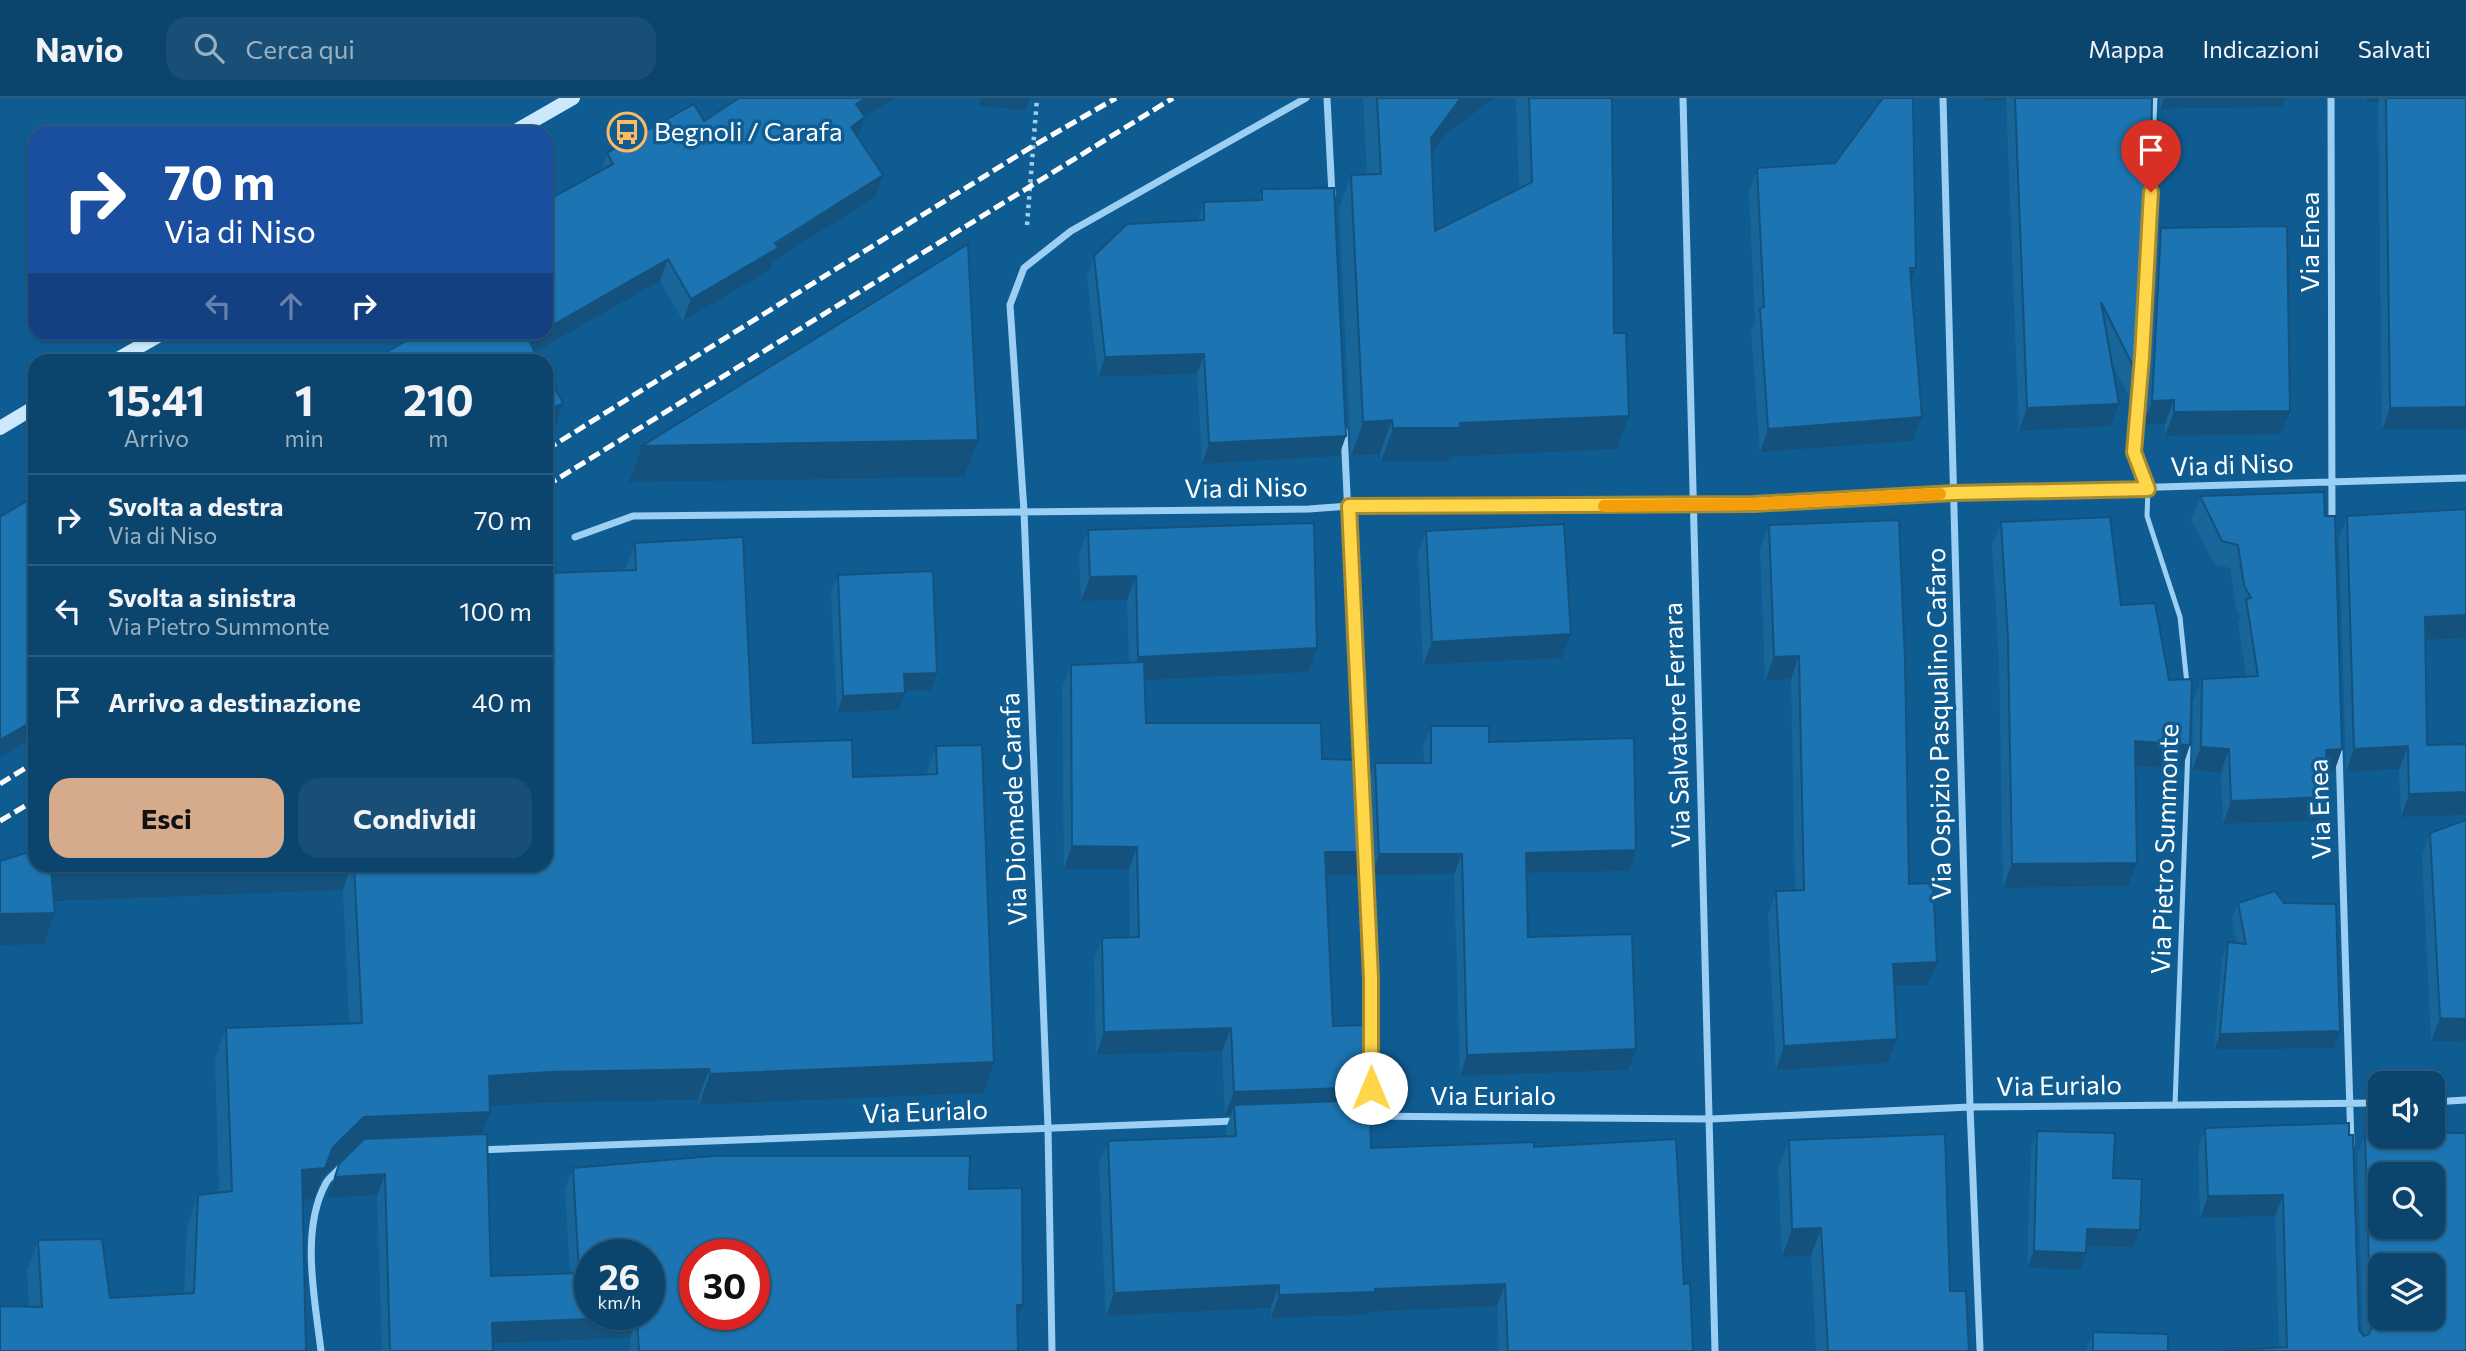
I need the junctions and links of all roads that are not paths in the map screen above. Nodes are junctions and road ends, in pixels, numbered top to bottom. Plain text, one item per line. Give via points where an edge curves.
1 (573, 98) edge
2 (1306, 98) edge
3 (1327, 98) edge
4 (1683, 98) edge
5 (1944, 98) edge
6 (2155, 98) edge
7 (2331, 98) edge
8 (524, 126) edge
9 (1333, 208) edge
10 (2150, 214) edge
11 (151, 340) edge
12 (127, 354) edge
13 (2141, 370) edge
14 (28, 411) edge
15 (1343, 416) edge
16 (0, 428) edge
17 (2466, 478) edge
18 (2331, 483) junction
19 (2148, 489) junction
20 (1954, 493) junction
21 (1692, 504) junction
22 (1349, 506) junction
23 (1024, 511) junction
24 (575, 537) dead end
25 (2333, 539) edge
26 (2188, 698) edge
27 (2188, 739) edge
28 (2339, 746) edge
29 (1361, 782) edge
30 (1364, 852) edge
31 (2466, 1100) edge
32 (2445, 1101) edge
33 (2368, 1103) edge
34 (2350, 1104) junction
35 (2175, 1106) junction
36 (1970, 1107) junction
37 (1357, 1116) edge
38 (1371, 1116) junction
39 (1710, 1119) junction
40 (1250, 1120) edge
41 (1048, 1128) junction
42 (465, 1150) edge
43 (2351, 1159) edge
44 (345, 1163) edge
45 (1980, 1349) edge
46 (321, 1351) edge
47 (1052, 1351) edge
48 (1715, 1351) edge

1 - 8 street
2 - 23 street, Via Diomede Carafa via 1071,231 1024,268 1010,305
3 - 9 street
4 - 21 street, Via Salvatore Ferrara
5 - 20 street, Via Ospizio Pasqualino Cafaro
6 - 10 lane
7 - 18 street, Via Enea
11 - 12 street
13 - 19 lane, Via Pietro Summonte via 2134,452
14 - 16 street
15 - 22 street
17 - 18 street, Via di Niso
18 - 19 street, Via di Niso
18 - 25 street, Via Enea
19 - 20 street, Via di Niso
19 - 26 lane, Via Pietro Summonte via 2147,516 2180,617
20 - 21 street, Via di Niso
20 - 36 street, Via Ospizio Pasqualino Cafaro
21 - 22 street, Via di Niso
21 - 39 street, Via Salvatore Ferrara
22 - 23 street, Via di Niso
22 - 29 street
23 - 24 street, Via di Niso via 633,516
23 - 41 street, Via Diomede Carafa
27 - 35 lane, Via Pietro Summonte
28 - 34 street, Via Enea
30 - 38 street via 1371,978
31 - 32 street
33 - 34 street, Via Eurialo
34 - 35 street, Via Eurialo
34 - 43 street, Via Enea
35 - 36 street, Via Eurialo
36 - 39 street, Via Eurialo
36 - 45 street, Via Ospizio Pasqualino Cafaro
37 - 38 street, Via Eurialo
38 - 39 street, Via Eurialo
39 - 48 street, Via Salvatore Ferrara
40 - 41 street, Via Eurialo
41 - 42 street, Via Eurialo
41 - 47 street, Via Diomede Carafa
44 - 46 street via 326,1182 314,1219 310,1256

